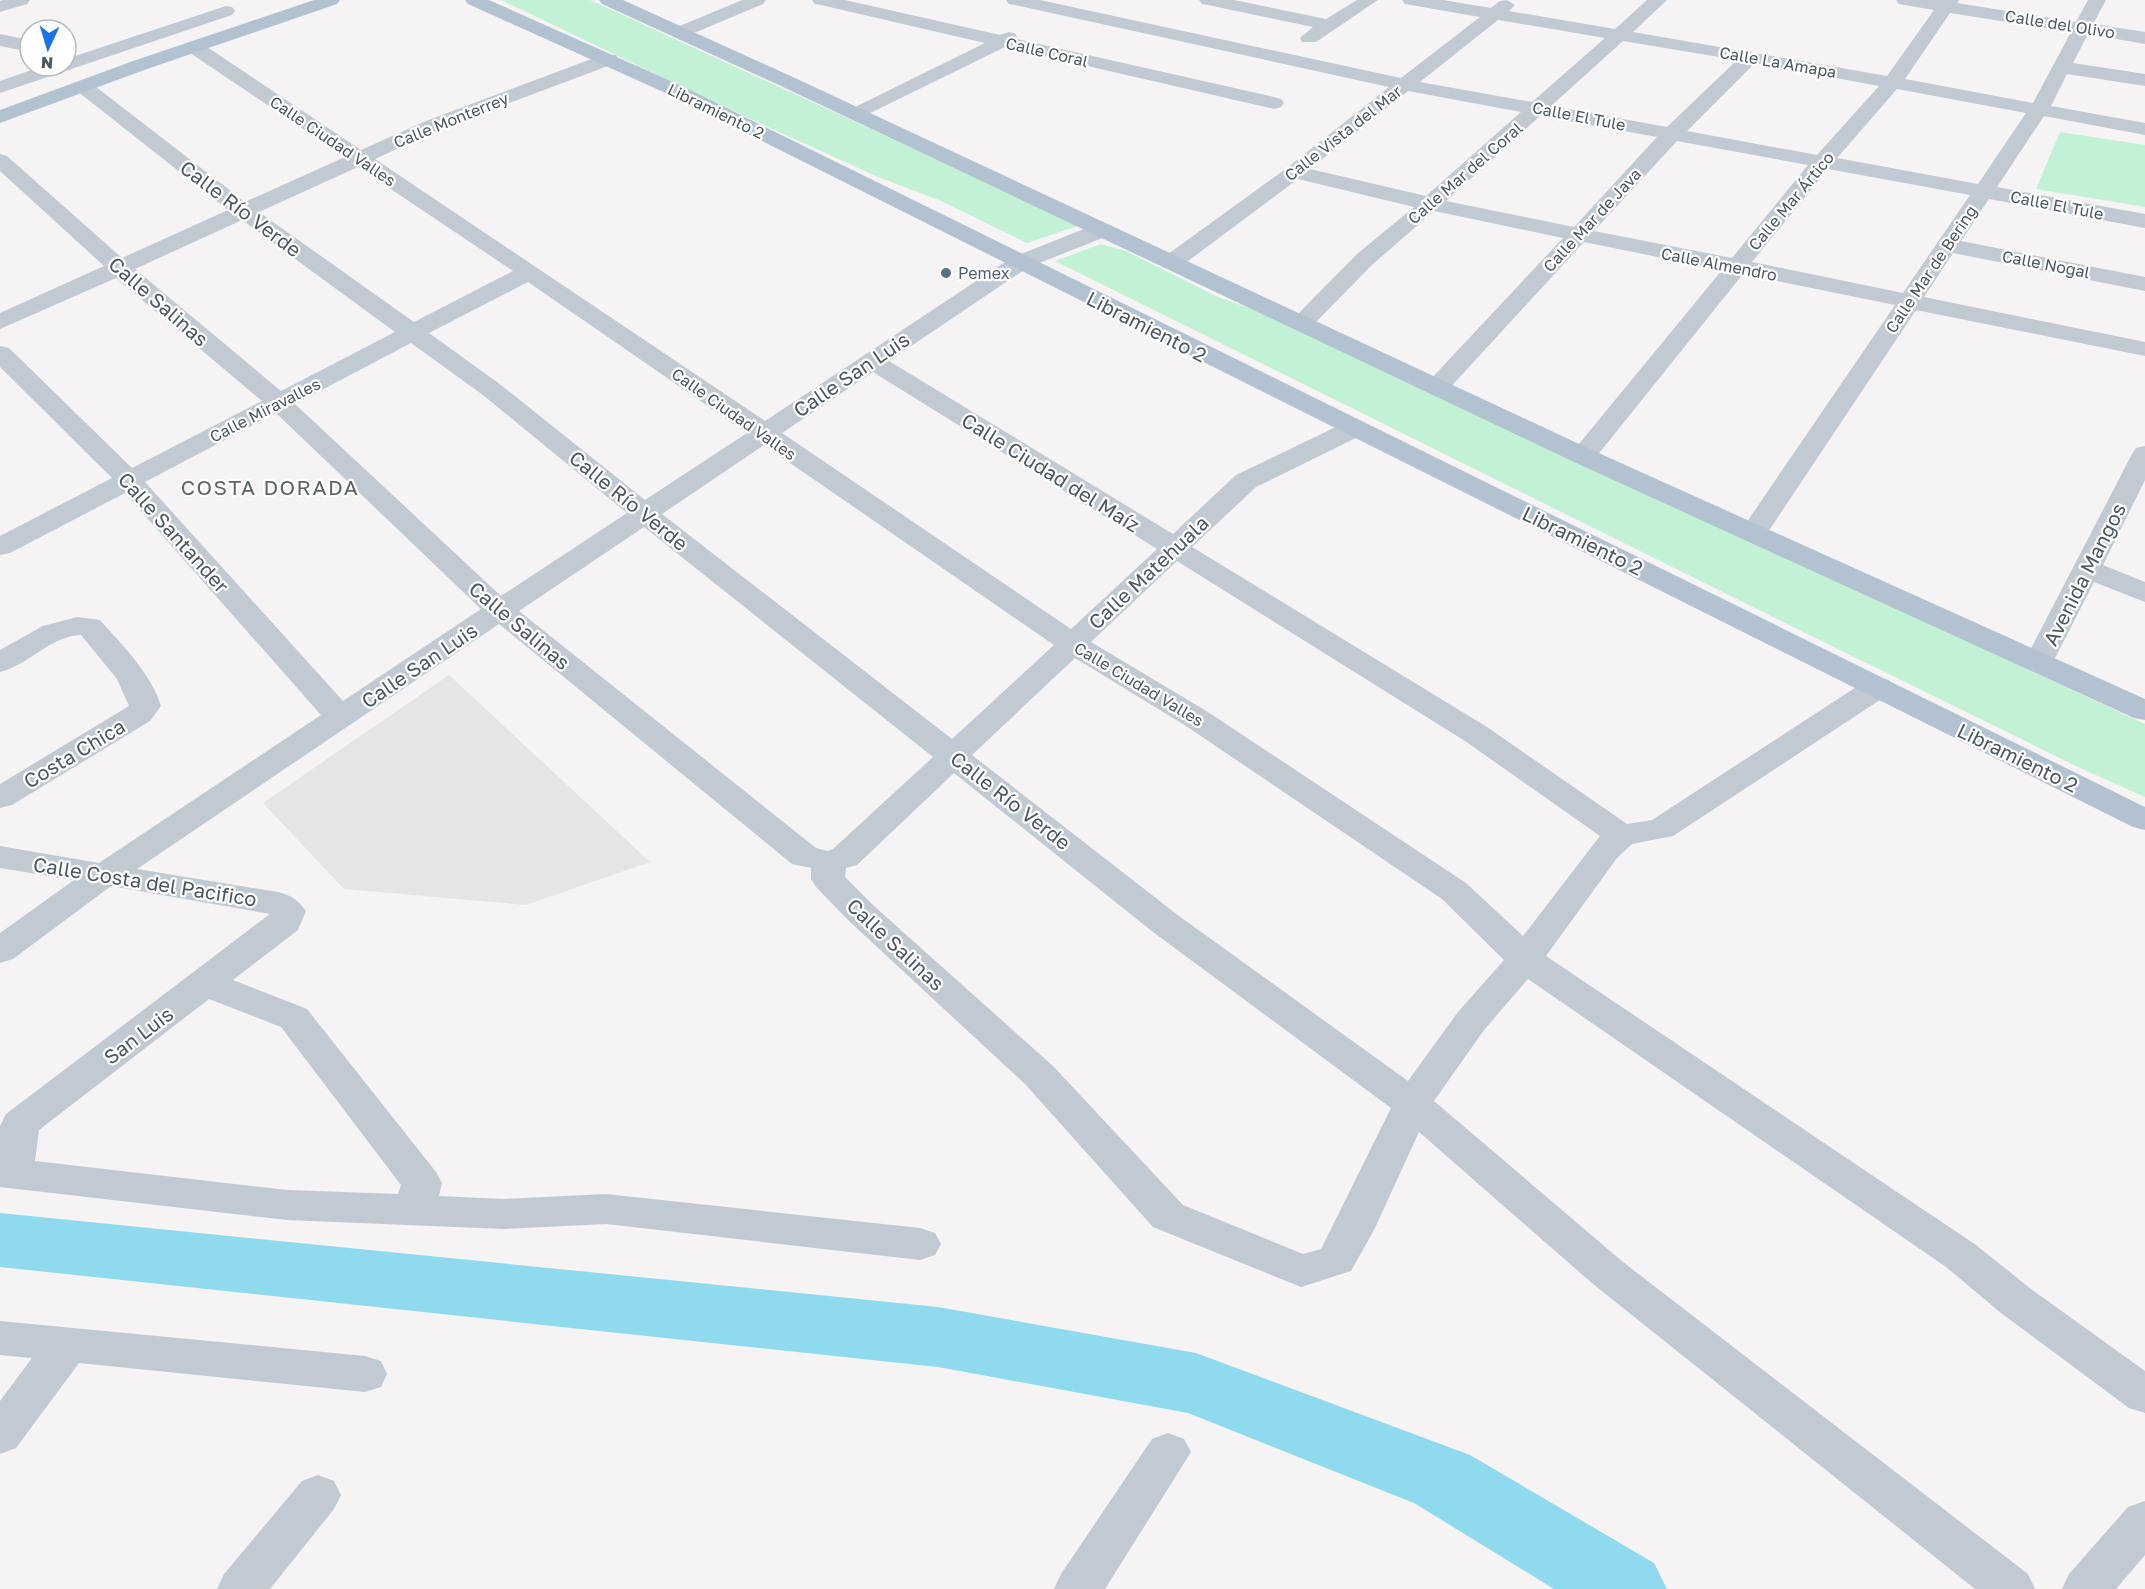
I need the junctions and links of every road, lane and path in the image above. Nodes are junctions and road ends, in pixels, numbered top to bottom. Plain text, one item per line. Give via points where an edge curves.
1 (21, 0) edge
2 (198, 0) edge
3 (292, 0) edge
4 (331, 0) edge
5 (474, 0) edge
6 (608, 0) edge
7 (757, 0) edge
8 (821, 0) edge
9 (1015, 0) edge
10 (1089, 0) edge
11 (1208, 0) edge
12 (1370, 0) edge
13 (1411, 0) edge
14 (1512, 0) edge
15 (1658, 0) edge
16 (1905, 0) edge
17 (2097, 0) edge
18 (1947, 3) edge
19 (0, 7) edge
20 (1067, 12) junction
21 (234, 14) junction
22 (1494, 14) junction
23 (1328, 25) junction
24 (2083, 28) junction
25 (681, 32) junction
26 (1617, 35) junction
27 (2145, 38) edge
28 (0, 40) edge
29 (1002, 42) junction
30 (18, 44) edge
31 (194, 47) junction
32 (78, 56) edge
33 (1751, 57) junction
34 (87, 58) junction
35 (1277, 58) junction
36 (609, 59) junction
37 (78, 61) edge
38 (109, 63) junction
39 (2062, 67) junction
40 (26, 78) edge
41 (2145, 80) edge
42 (1893, 82) junction
43 (1405, 85) junction
44 (0, 87) edge
45 (84, 87) junction
46 (0, 102) edge
47 (1274, 103) dead end
48 (1538, 108) junction
49 (2039, 110) junction
50 (856, 114) junction
51 (0, 117) edge
52 (2145, 129) edge
53 (1672, 134) junction
54 (358, 159) junction
55 (0, 160) edge
56 (1823, 161) junction
57 (1294, 172) junction
58 (1984, 191) junction
59 (1430, 204) junction
60 (243, 211) junction
61 (2145, 221) edge
62 (1102, 230) junction
63 (1579, 235) junction
64 (1948, 245) junction
65 (1172, 262) junction
66 (1019, 263) junction
67 (119, 268) junction
68 (1735, 268) junction
69 (529, 272) junction
70 (2145, 284) edge
71 (1910, 301) junction
72 (0, 322) edge
73 (1301, 324) junction
74 (411, 333) junction
75 (2145, 349) edge
76 (0, 354) edge
77 (871, 360) junction
78 (1437, 387) junction
79 (280, 404) junction
80 (1353, 429) junction
81 (762, 434) junction
82 (2145, 454) edge
83 (1583, 456) junction
84 (129, 480) junction
85 (2134, 500) edge
86 (644, 513) junction
87 (1754, 532) junction
88 (1, 546) edge
89 (1173, 548) junction
90 (2086, 568) junction
91 (2145, 593) edge
92 (499, 610) junction
93 (1071, 643) junction
94 (2039, 662) junction
95 (0, 663) edge
96 (1878, 687) junction
97 (2145, 711) edge
98 (341, 718) junction
99 (953, 754) junction
100 (0, 798) edge
101 (2145, 820) edge
102 (1621, 836) junction
103 (0, 857) edge
104 (830, 862) junction
105 (104, 875) junction
106 (288, 911) joint
107 (0, 951) edge
108 (1525, 959) junction
109 (207, 984) junction
110 (1412, 1104) junction
111 (6, 1172) edge
112 (414, 1211) junction
113 (920, 1244) dead end
114 (0, 1338) edge
115 (68, 1344) junction
116 (365, 1374) dead end
117 (2145, 1395) edge
118 (0, 1435) edge
119 (1168, 1452) dead end
120 (318, 1495) dead end
121 (2145, 1521) edge
122 (241, 1589) edge
123 (1078, 1589) edge
124 (2012, 1589) edge
125 (2086, 1589) edge

1 - 19 street
2 - 21 street
3 - 21 main road
4 - 31 main road
5 - 36 main road, Libramiento 2
6 - 25 main road
7 - 25 street
8 - 29 street, Calle Coral
9 - 20 street, Calle El Tule
10 - 20 street
11 - 23 street
12 - 23 street
13 - 22 street, Calle La Amapa
14 - 22 street, Calle Vista del Mar
15 - 26 street, Calle Mar del Coral
16 - 18 street, Calle del Olivo
17 - 24 street, Calle Mar de Bering
18 - 24 street, Calle del Olivo
18 - 42 street, Calle Mar Ártico
20 - 29 street
20 - 35 street, Calle El Tule
21 - 34 street
21 - 38 main road
22 - 26 street, Calle La Amapa
22 - 43 street, Calle Vista del Mar
23 - 35 street
24 - 27 street, Calle del Olivo
24 - 39 street, Calle Mar de Bering
25 - 50 main road
26 - 33 street, Calle La Amapa
26 - 48 street, Calle Mar del Coral
28 - 30 street
29 - 47 street, Calle Coral
29 - 50 street
31 - 45 main road
31 - 54 street, Calle Ciudad Valles
32 - 34 street
33 - 42 street, Calle La Amapa
33 - 53 street, Calle Mar de Java
34 - 37 street
34 - 38 street
35 - 43 street, Calle El Tule
36 - 54 street, Calle Monterrey via 433,125
36 - 66 main road, Libramiento 2
38 - 46 main road
39 - 41 street
39 - 49 street, Calle Mar de Bering
40 - 44 street
42 - 49 street, Calle La Amapa
42 - 56 street, Calle Mar Ártico
43 - 48 street, Calle El Tule
43 - 57 street, Calle Vista del Mar
45 - 51 main road
45 - 60 street, Calle Río Verde
48 - 53 street, Calle El Tule
48 - 59 street, Calle Mar del Coral
49 - 52 street, Calle La Amapa
49 - 58 street, Calle Mar de Bering
50 - 62 main road
53 - 56 street, Calle El Tule
53 - 63 street, Calle Mar de Java
54 - 60 street, Calle Monterrey
54 - 69 street, Calle Ciudad Valles
55 - 67 street, Calle Salinas
56 - 58 street, Calle El Tule
56 - 68 street, Calle Mar Ártico
57 - 59 street, Calle Almendro
57 - 65 street, Calle Vista del Mar
58 - 61 street, Calle El Tule
58 - 64 street, Calle Mar de Bering
59 - 63 street, Calle Almendro
59 - 73 street, Calle Mar del Coral via 1365,259
60 - 67 street, Calle Monterrey
60 - 74 street, Calle Río Verde
62 - 65 main road
62 - 66 street
63 - 68 street, Calle Almendro
63 - 78 street, Calle Mar de Java
64 - 70 street, Calle Nogal
64 - 71 street, Calle Mar de Bering
65 - 73 main road
66 - 77 street, Calle San Luis
66 - 80 main road, Libramiento 2
67 - 72 street, Calle Monterrey
67 - 79 street, Calle Salinas
68 - 71 street, Calle Almendro
68 - 83 street, Calle Mar Ártico
69 - 74 street, Calle Miravalles
69 - 81 street, Calle Ciudad Valles
71 - 75 street, Calle Almendro
71 - 87 street, Calle Mar de Bering
73 - 78 main road
74 - 79 street, Calle Miravalles
74 - 86 street, Calle Río Verde via 492,390
76 - 84 street, Calle Santander
77 - 81 street, Calle San Luis
77 - 89 street, Calle Ciudad del Maíz
78 - 83 main road
79 - 84 street, Calle Miravalles
79 - 92 street, Calle Salinas
80 - 89 street, Calle Matehuala via 1246,481
80 - 96 main road, Libramiento 2
81 - 86 street, Calle San Luis
81 - 93 street, Calle Ciudad Valles
82 - 85 street, Avenida Mangos
83 - 87 main road
84 - 88 street, Calle Miravalles
84 - 98 street, Calle Santander
85 - 90 street, Avenida Mangos
86 - 92 street, Calle San Luis
86 - 99 street, Calle Río Verde
87 - 94 main road
89 - 93 street, Calle Matehuala
89 - 102 street, Calle Ciudad del Maíz via 1476,734
90 - 91 street
90 - 94 street, Avenida Mangos
92 - 98 street, Calle San Luis
92 - 104 street, Calle Salinas via 804,856
93 - 99 street, Calle Matehuala
93 - 108 street, Calle Ciudad Valles via 1197,719 1454,891
94 - 97 main road
95 - 100 street, Costa Chica via 57,629 74,624 89,626 118,660 144,698 145,706 139,714
96 - 101 main road, Libramiento 2
96 - 102 street via 1661,829
98 - 105 street, Calle San Luis
99 - 104 street, Calle Matehuala via 845,856
99 - 110 street, Calle Río Verde via 1166,924
102 - 108 street via 1605,851
103 - 105 street, Calle Costa del Pacifico
104 - 110 street, Calle Salinas via 828,879 1039,1075 1168,1216 1301,1271 1336,1260
105 - 106 street, Calle Costa del Pacifico via 278,903
105 - 107 street, Calle San Luis
106 - 109 street, San Luis via 285,922
108 - 110 street via 1471,1021
108 - 117 street, Calle Ciudad Valles via 1961,1256
109 - 111 street, San Luis via 20,1124
109 - 112 street via 294,1018 422,1183
110 - 124 street, Calle Río Verde via 1608,1273
111 - 112 street via 287,1205
112 - 113 street via 504,1214 606,1209
114 - 115 street
115 - 116 street
115 - 118 street
119 - 123 street
120 - 122 street
121 - 125 street

